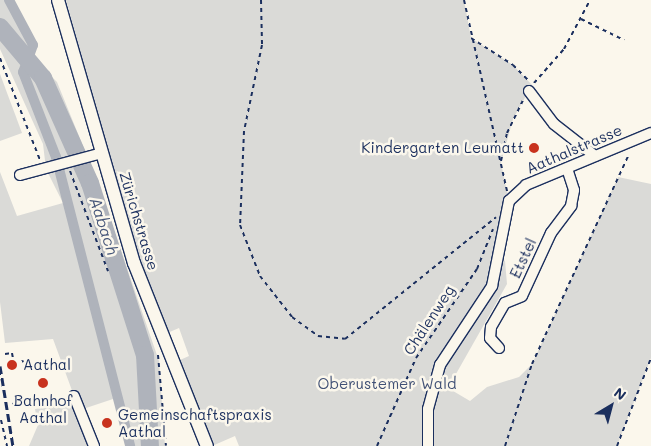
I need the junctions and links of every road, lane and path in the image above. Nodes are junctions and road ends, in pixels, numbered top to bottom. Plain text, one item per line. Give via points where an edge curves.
1 (58, 0) edge
2 (261, 0) edge
3 (464, 0) edge
4 (590, 0) edge
5 (581, 19) junction
6 (471, 38) junction
7 (624, 40) dead end
8 (0, 58) edge
9 (531, 88) junction
10 (651, 133) edge
11 (634, 140) junction
12 (102, 153) junction
13 (595, 156) junction
14 (501, 163) junction
15 (61, 165) junction
16 (567, 169) junction
17 (20, 175) dead end
18 (503, 209) junction
19 (108, 272) dead end
20 (160, 345) junction
21 (499, 348) dead end
22 (5, 354) dead end
23 (651, 358) edge
24 (24, 361) dead end
25 (74, 396) dead end
26 (31, 401) dead end
27 (12, 404) dead end
28 (1, 420) dead end
29 (7, 446) edge
30 (94, 446) edge
31 (166, 446) edge
32 (207, 446) edge
33 (377, 446) edge
34 (428, 446) edge
35 (505, 446) edge
36 (617, 446) edge

1 - 12 main road, Zürichstrasse
2 - 18 path via 262,45 244,131 240,225 256,270 292,317 318,336 345,339
3 - 6 path
4 - 5 path
5 - 7 path
5 - 9 path via 561,53
6 - 9 path via 513,65
6 - 14 path
8 - 15 path via 28,137
9 - 13 street via 554,124
9 - 14 path via 513,119
10 - 11 street, Aathalstrasse
11 - 13 street, Aathalstrasse
11 - 35 path via 532,364
12 - 15 street
12 - 20 main road, Zürichstrasse
13 - 16 street, Aathalstrasse
14 - 18 path
15 - 17 street
15 - 19 path
16 - 18 street, Aathalstrasse via 526,185
16 - 21 street, Etstel via 574,190 571,206 551,233 522,296 505,303 491,326 490,338
18 - 33 path, Chälenweg via 482,260 416,358
18 - 34 street via 496,277 452,340 431,391
20 - 31 path
20 - 32 main road, Zürichstrasse
22 - 24 path via 12,353 14,364
23 - 36 path
25 - 30 street
26 - 27 path
28 - 29 path

